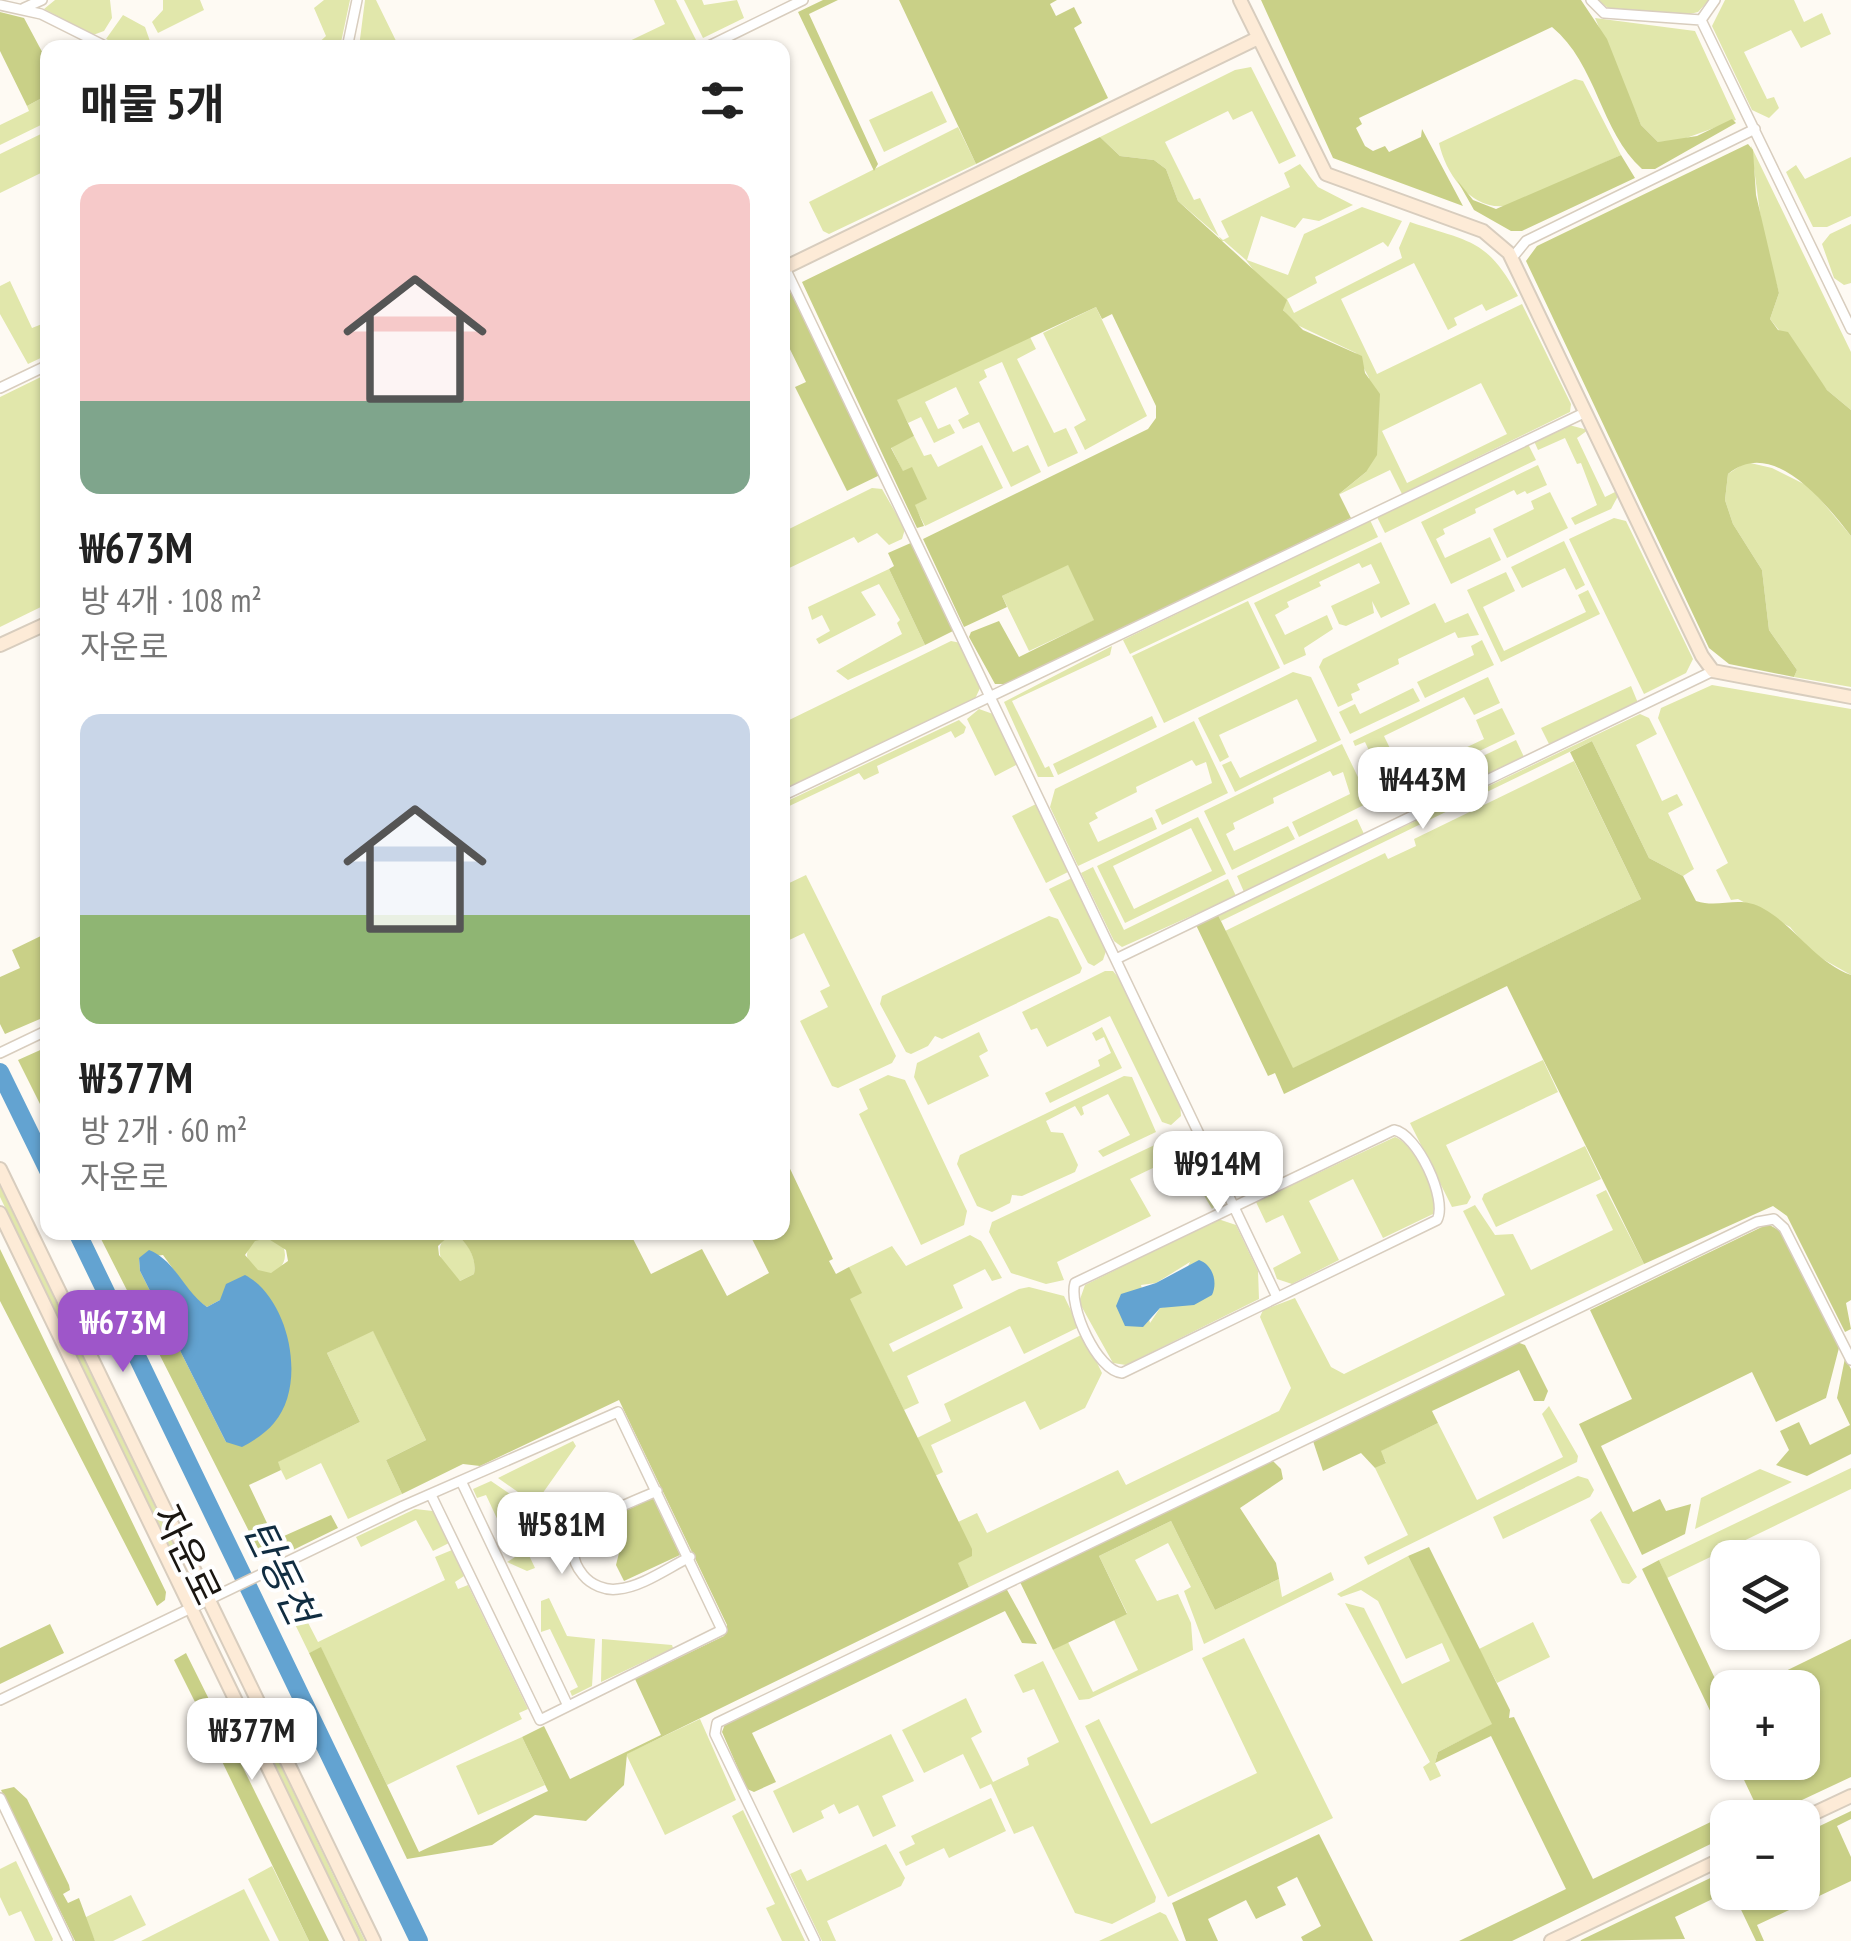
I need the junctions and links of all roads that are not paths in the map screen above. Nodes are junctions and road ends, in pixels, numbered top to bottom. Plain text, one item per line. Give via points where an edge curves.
1 (42, 0) edge
2 (357, 0) edge
3 (803, 0) edge
4 (1240, 0) edge
5 (1592, 0) edge
6 (1715, 0) edge
7 (5, 4) edge
8 (24, 8) junction
9 (41, 14) junction
10 (1701, 20) junction
11 (1258, 38) junction
12 (93, 40) edge
13 (349, 40) edge
14 (721, 40) edge
15 (1755, 129) junction
16 (1495, 238) junction
17 (1523, 243) junction
18 (1512, 258) junction
19 (790, 265) edge
20 (790, 280) edge
21 (1851, 329) edge
22 (40, 369) edge
23 (0, 388) edge
24 (1586, 412) junction
25 (40, 626) edge
26 (0, 645) edge
27 (1713, 671) junction
28 (992, 696) junction
29 (1851, 697) edge
30 (790, 792) edge
31 (1116, 960) junction
32 (40, 1034) edge
33 (0, 1053) edge
34 (0, 1169) edge
35 (1234, 1205) junction
36 (0, 1213) edge
37 (1278, 1297) junction
38 (1851, 1360) edge
39 (462, 1483) junction
40 (658, 1491) junction
41 (431, 1494) junction
42 (690, 1557) junction
43 (208, 1599) junction
44 (191, 1608) junction
45 (0, 1700) edge
46 (568, 1706) junction
47 (1851, 1796) edge
48 (0, 1798) edge
49 (1820, 1811) edge
50 (1710, 1865) edge
51 (68, 1941) edge
52 (352, 1941) edge
53 (374, 1941) edge
54 (815, 1941) edge
55 (1551, 1941) edge

1 - 8 street
1 - 9 street via 36,7
2 - 13 street
3 - 14 street
4 - 11 street
5 - 10 street via 1604,13
6 - 10 street
7 - 8 street
8 - 9 street
9 - 12 street
10 - 15 street
11 - 16 street via 1326,174
11 - 19 street
15 - 17 street
15 - 21 street
16 - 17 street
16 - 18 street
17 - 18 street
18 - 24 street
20 - 28 street
22 - 23 street
24 - 27 street
24 - 28 street
25 - 26 street
27 - 29 street
27 - 31 street
28 - 30 street
28 - 31 street
31 - 35 street
32 - 33 street
34 - 43 street, 자운로
35 - 37 street
35 - 37 street via 1075,1284 1074,1303 1100,1358 1122,1373
35 - 37 street via 1394,1130 1411,1138 1440,1197 1442,1210 1430,1224
36 - 44 street, 자운로
38 - 54 street via 1784,1228 1774,1219 1757,1222 717,1724 716,1734
39 - 40 street via 618,1412
39 - 41 street
39 - 46 street
40 - 42 street
40 - 42 street via 588,1524 576,1544 578,1566 593,1584 618,1590
41 - 43 street
41 - 46 street via 540,1720
42 - 46 street via 721,1624 719,1634
43 - 44 street
43 - 53 street, 자운로
44 - 45 street
44 - 52 street, 자운로
47 - 49 street
48 - 51 street
50 - 55 street

